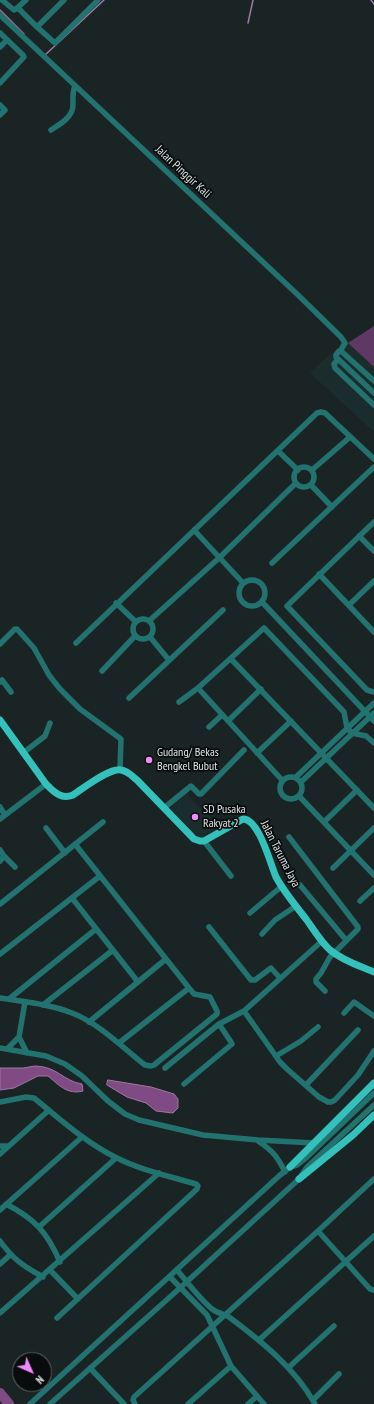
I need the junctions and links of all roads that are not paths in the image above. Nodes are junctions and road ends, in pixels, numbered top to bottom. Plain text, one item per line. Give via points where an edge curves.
1 (2, 0) edge
2 (26, 0) edge
3 (64, 0) edge
4 (98, 0) edge
5 (18, 8) junction
6 (0, 15) edge
7 (37, 27) junction
8 (0, 33) edge
9 (7, 40) junction
10 (0, 47) edge
11 (0, 83) edge
12 (75, 86) junction
13 (0, 105) edge
14 (0, 115) edge
15 (51, 130) dead end
16 (342, 348) dead end
17 (338, 359) junction
18 (374, 381) edge
19 (374, 393) edge
20 (374, 405) edge
21 (350, 437) junction
22 (278, 451) junction
23 (374, 459) edge
24 (374, 467) edge
25 (298, 470) junction
26 (312, 470) junction
27 (296, 483) junction
28 (311, 485) junction
29 (332, 507) junction
30 (374, 522) edge
31 (194, 530) junction
32 (359, 536) junction
33 (374, 551) edge
34 (220, 558) junction
35 (272, 563) dead end
36 (319, 574) junction
37 (374, 582) edge
38 (243, 583) junction
39 (262, 602) junction
40 (116, 603) junction
41 (349, 606) junction
42 (223, 610) dead end
43 (149, 621) junction
44 (136, 622) junction
45 (374, 632) edge
46 (136, 636) junction
47 (150, 637) junction
48 (76, 642) dead end
49 (0, 644) edge
50 (231, 659) junction
51 (170, 660) junction
52 (102, 671) dead end
53 (0, 682) edge
54 (198, 688) junction
55 (261, 689) junction
56 (11, 692) dead end
57 (374, 692) edge
58 (130, 698) dead end
59 (179, 702) dead end
60 (374, 703) edge
61 (365, 712) junction
62 (222, 715) junction
63 (373, 717) edge
64 (0, 720) edge
65 (228, 721) junction
66 (291, 721) junction
67 (50, 723) dead end
68 (209, 727) dead end
69 (347, 728) junction
70 (352, 733) junction
71 (374, 743) edge
72 (244, 750) dead end
73 (24, 753) junction
74 (257, 753) junction
75 (322, 753) junction
76 (327, 758) junction
77 (120, 770) junction
78 (296, 777) junction
79 (282, 780) junction
80 (301, 782) junction
81 (46, 784) junction
82 (357, 790) junction
83 (299, 796) junction
84 (0, 807) edge
85 (164, 808) junction
86 (374, 808) edge
87 (6, 815) junction
88 (0, 819) edge
89 (103, 822) dead end
90 (324, 822) junction
91 (46, 828) dead end
92 (374, 828) edge
93 (289, 836) dead end
94 (204, 841) junction
95 (75, 844) junction
96 (0, 850) edge
97 (351, 851) junction
98 (65, 853) junction
99 (4, 856) junction
100 (0, 861) edge
101 (15, 867) dead end
102 (333, 868) dead end
103 (374, 875) edge
104 (100, 876) junction
105 (231, 876) dead end
106 (300, 885) dead end
107 (282, 886) junction
108 (374, 888) edge
109 (72, 898) junction
110 (360, 901) dead end
111 (0, 904) edge
112 (296, 906) junction
113 (250, 913) dead end
114 (209, 927) dead end
115 (96, 929) junction
116 (262, 934) dead end
117 (346, 940) junction
118 (322, 941) junction
119 (113, 950) junction
120 (334, 953) junction
121 (0, 954) edge
122 (166, 959) junction
123 (374, 972) edge
124 (280, 978) junction
125 (138, 982) junction
126 (189, 988) junction
127 (325, 991) dead end
128 (0, 998) edge
129 (10, 1000) junction
130 (25, 1002) junction
131 (43, 1005) junction
132 (244, 1010) junction
133 (344, 1013) dead end
134 (374, 1016) edge
135 (89, 1022) junction
136 (219, 1024) junction
137 (318, 1027) dead end
138 (358, 1030) dead end
139 (19, 1037) junction
140 (118, 1043) junction
141 (0, 1048) edge
142 (7, 1049) junction
143 (374, 1051) edge
144 (27, 1053) junction
145 (276, 1056) junction
146 (165, 1068) dead end
147 (374, 1083) edge
148 (184, 1084) dead end
149 (306, 1085) junction
150 (374, 1093) edge
151 (0, 1102) edge
152 (374, 1105) edge
153 (49, 1110) junction
154 (374, 1115) edge
155 (82, 1137) junction
156 (258, 1140) junction
157 (314, 1143) junction
158 (0, 1146) edge
159 (8, 1146) junction
160 (0, 1154) edge
161 (116, 1158) junction
162 (291, 1168) junction
163 (159, 1173) junction
164 (300, 1179) junction
165 (374, 1179) edge
166 (6, 1204) junction
167 (0, 1210) edge
168 (39, 1227) junction
169 (318, 1231) junction
170 (374, 1236) edge
171 (0, 1241) edge
172 (10, 1255) junction
173 (60, 1262) junction
174 (345, 1262) junction
175 (0, 1264) edge
176 (50, 1270) junction
177 (177, 1270) junction
178 (43, 1277) junction
179 (170, 1277) junction
180 (187, 1282) junction
181 (180, 1288) junction
182 (374, 1290) edge
183 (78, 1299) junction
184 (0, 1313) edge
185 (225, 1315) junction
186 (57, 1318) dead end
187 (334, 1326) dead end
188 (212, 1328) junction
189 (259, 1340) junction
190 (231, 1366) junction
191 (90, 1368) junction
192 (288, 1368) junction
193 (339, 1374) dead end
194 (256, 1397) junction
195 (314, 1402) edge
196 (51, 1403) edge
197 (30, 1404) edge
198 (124, 1404) edge
199 (135, 1404) edge
200 (188, 1404) edge
201 (248, 1404) edge
202 (264, 1404) edge

1 - 5 street via 13,10
2 - 5 street
3 - 7 street
4 - 7 street via 55,43
5 - 7 street
6 - 12 street, Jalan Pinggir Kali
8 - 9 street
9 - 10 street
9 - 11 street via 24,57
12 - 15 street via 71,113
12 - 16 street, Jalan Pinggir Kali via 221,221 340,337 345,343
13 - 14 street via 4,110
17 - 18 street via 336,355 340,351
17 - 19 street
17 - 20 street via 334,364 335,368
21 - 22 street via 322,412 317,413
21 - 23 street
21 - 26 street
22 - 25 street
22 - 31 street
24 - 29 street
25 - 26 street via 302,467
25 - 27 street via 295,474
26 - 28 street via 314,480
27 - 28 street via 302,487
27 - 34 street
28 - 29 street
29 - 35 street
30 - 32 street
31 - 34 street
31 - 40 street
32 - 33 street
32 - 36 street
34 - 38 street
34 - 43 street
36 - 41 street
36 - 57 street via 287,604 287,608 366,690
37 - 41 street
38 - 39 street via 249,580 262,583 266,589 266,596
38 - 39 street via 239,589 239,596 243,602 249,606 256,606
39 - 61 street
40 - 44 street
40 - 48 street
41 - 45 street
42 - 51 street
43 - 44 street via 140,619
43 - 47 street via 153,632
44 - 46 street via 133,632
46 - 47 street via 140,639
46 - 52 street
47 - 51 street
49 - 77 street via 17,629 34,648 60,690 80,709 121,739
50 - 54 street
50 - 55 street
50 - 69 street via 264,628 344,712
51 - 58 street
53 - 56 street via 2,680
54 - 59 street
54 - 62 street
55 - 65 street
55 - 66 street
60 - 61 street
61 - 63 street
61 - 69 street
62 - 65 street
62 - 68 street
63 - 70 street
64 - 73 main road
65 - 74 street
66 - 74 street
66 - 75 street
67 - 73 street via 45,736
69 - 70 street
69 - 75 street
70 - 71 street via 366,736
70 - 76 street
72 - 85 street via 202,794 191,786
73 - 81 main road
74 - 79 street
75 - 76 street
75 - 78 street
76 - 80 street
76 - 82 street
77 - 81 main road via 111,772 69,797 54,793
77 - 85 main road via 131,774
78 - 79 street via 291,776
78 - 80 street
79 - 83 street via 280,790 285,798 295,799
80 - 83 street via 302,792
81 - 87 street
82 - 86 street
82 - 90 street
83 - 90 street
84 - 87 street
85 - 94 main road via 194,839
87 - 88 street
89 - 95 street
90 - 97 street
91 - 98 street
92 - 97 street
93 - 117 street via 357,925 358,930
94 - 105 street
94 - 107 main road, Jalan Taruma Jaya via 243,819 250,820 261,838 268,859
95 - 98 street
95 - 104 street
96 - 99 street
97 - 102 street
97 - 103 street
98 - 111 street
99 - 100 street
99 - 101 street
104 - 109 street
104 - 122 street
106 - 117 street
107 - 112 main road, Jalan Taruma Jaya
107 - 113 street
108 - 110 street
109 - 115 street
109 - 121 street
112 - 116 street via 275,920
112 - 118 main road, Jalan Taruma Jaya
114 - 124 street via 251,980 255,980 271,968
115 - 119 street
115 - 129 street
117 - 120 street
118 - 120 main road, Jalan Taruma Jaya
118 - 124 street
119 - 125 street
119 - 131 street
120 - 123 main road, Jalan Taruma Jaya
120 - 127 street via 315,980
122 - 125 street
122 - 126 street
124 - 132 street
125 - 135 street
126 - 140 street
126 - 140 street via 194,994 209,996 217,1014 154,1065 145,1065
128 - 129 street
129 - 130 street
130 - 131 street
130 - 139 street
131 - 135 street via 73,1013
132 - 136 street
132 - 145 street
133 - 134 street via 354,1002
135 - 140 street
136 - 146 street
136 - 148 street via 232,1044
137 - 145 street via 301,1042
138 - 149 street
139 - 142 street
139 - 144 street
141 - 142 street
142 - 144 street
143 - 149 street via 358,1075 333,1101 328,1102
144 - 156 street via 46,1056 65,1064 125,1114 139,1120 203,1135
145 - 149 street
147 - 157 main road
150 - 162 street via 308,1157
151 - 153 street via 30,1097
152 - 164 street via 304,1171
153 - 155 street
153 - 159 street
154 - 164 main road
155 - 161 street
155 - 166 street
156 - 157 street
156 - 162 street
157 - 162 main road
158 - 159 street
159 - 160 street
161 - 163 street
161 - 168 street
162 - 177 street
163 - 173 street
163 - 183 street via 196,1184 198,1189
164 - 180 street
165 - 169 street
166 - 167 street
166 - 168 street via 24,1213
168 - 173 street via 51,1242
169 - 174 street
169 - 185 street
170 - 174 street
171 - 172 street
172 - 175 street
172 - 178 street
173 - 176 street
174 - 182 street via 370,1289
174 - 189 street
176 - 178 street
176 - 183 street
177 - 179 street
177 - 180 street
178 - 184 street
179 - 181 street
179 - 197 street
180 - 181 street
180 - 185 street via 210,1307
181 - 188 street via 207,1315
181 - 191 street
183 - 186 street
185 - 188 street
185 - 189 street
187 - 192 street
188 - 190 street
188 - 199 street via 134,1397
189 - 192 street
190 - 194 street
190 - 200 street
191 - 196 street
191 - 198 street
192 - 195 street
193 - 195 street
194 - 201 street
194 - 202 street

